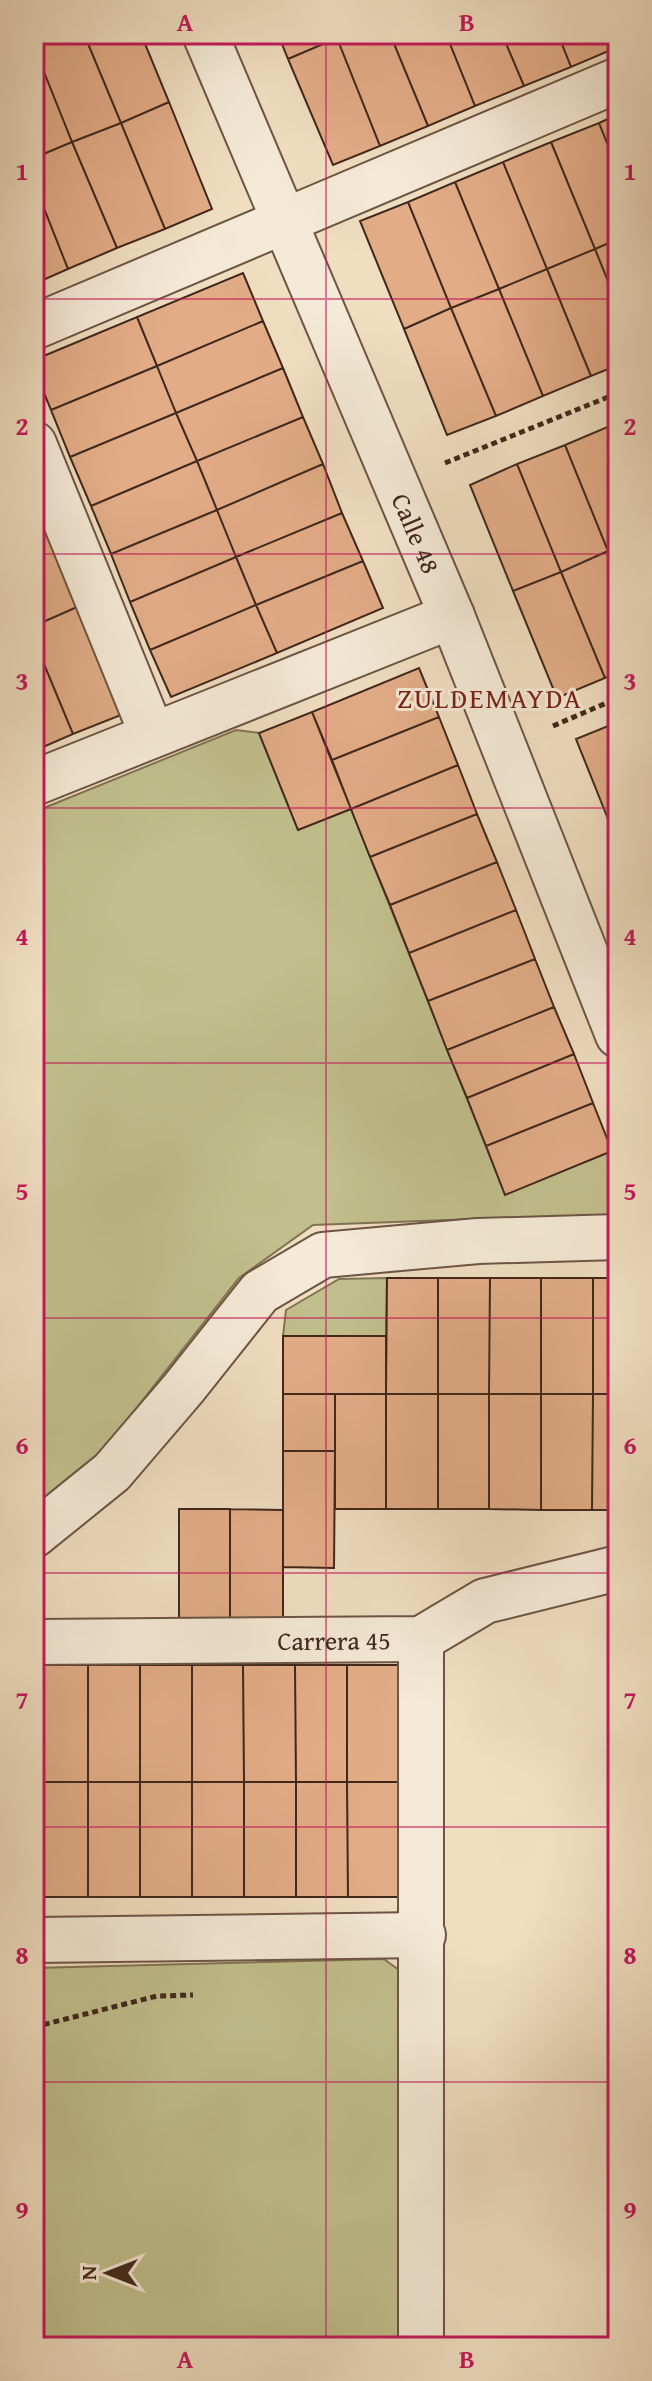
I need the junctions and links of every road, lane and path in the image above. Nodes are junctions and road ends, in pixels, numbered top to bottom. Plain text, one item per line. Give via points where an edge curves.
1 (205, 34) edge
2 (618, 80) edge
3 (285, 221) junction
4 (34, 327) edge
5 (618, 393) edge
6 (34, 444) edge
7 (396, 483) junction
8 (452, 616) junction
9 (618, 698) edge
10 (152, 734) junction
11 (504, 747) junction
12 (34, 783) edge
13 (618, 1035) edge
14 (618, 1237) edge
15 (34, 1535) edge
16 (618, 1568) edge
17 (421, 1639) junction
18 (34, 1642) edge
19 (423, 1935) junction
20 (34, 1940) edge
21 (421, 2347) edge

1 - 3 street, Calle 48
2 - 3 street
3 - 4 street
3 - 7 street, Calle 48
5 - 7 path
6 - 10 street
7 - 8 street, Calle 48
8 - 10 street
8 - 11 street, Calle 48
9 - 11 path
10 - 12 street
11 - 13 street, Calle 48
14 - 15 street via 478,1241 323,1255 260,1292 112,1472
16 - 17 street, Carrera 45 via 485,1601
17 - 18 street, Carrera 45
17 - 19 street
19 - 20 street
19 - 21 street

